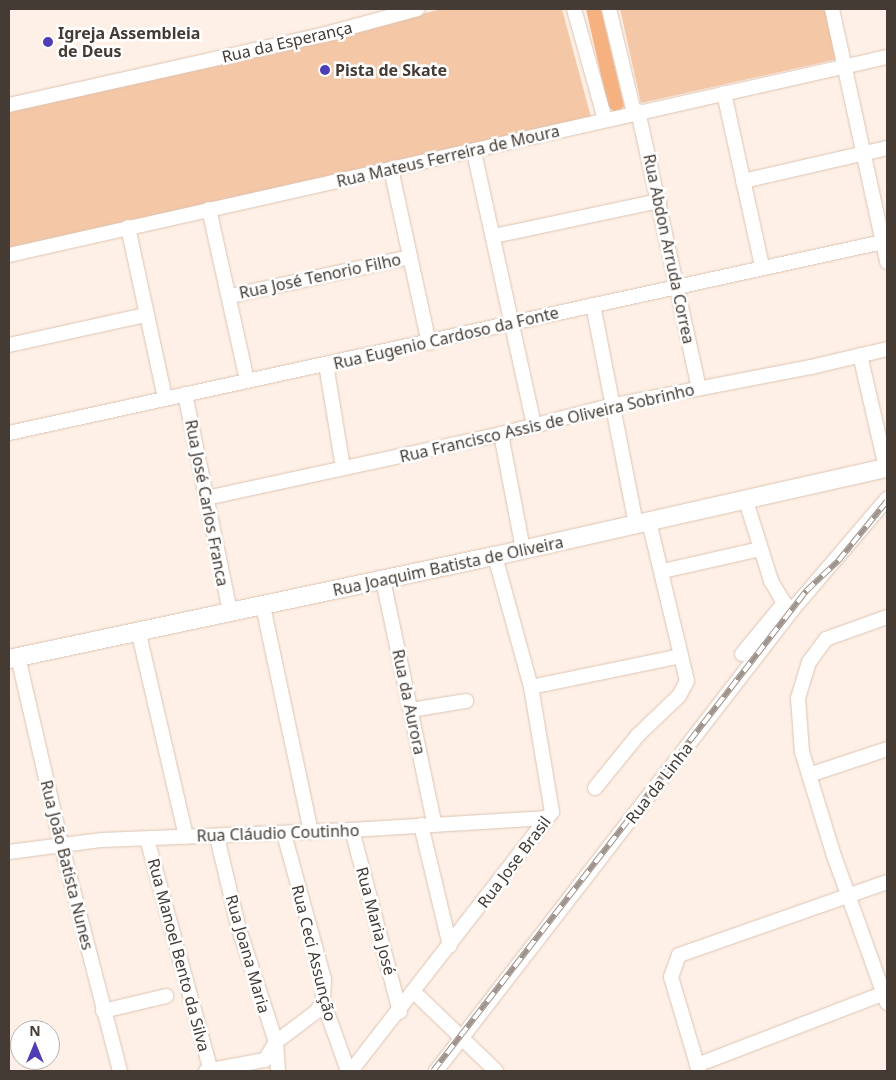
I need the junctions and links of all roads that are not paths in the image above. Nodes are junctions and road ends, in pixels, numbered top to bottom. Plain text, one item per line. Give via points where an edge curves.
1 (418, 9) edge
2 (574, 9) edge
3 (609, 9) edge
4 (832, 9) edge
5 (887, 57) edge
6 (846, 67) junction
7 (724, 92) junction
8 (9, 105) edge
9 (636, 111) junction
10 (605, 119) junction
11 (887, 148) edge
12 (474, 152) junction
13 (863, 154) junction
14 (391, 169) junction
15 (743, 181) junction
16 (659, 201) junction
17 (210, 209) junction
18 (128, 227) junction
19 (494, 236) junction
20 (883, 242) junction
21 (9, 255) edge
22 (410, 257) junction
23 (887, 262) edge
24 (762, 266) junction
25 (678, 285) junction
26 (230, 296) junction
27 (594, 305) junction
28 (146, 315) junction
29 (512, 322) junction
30 (429, 343) junction
31 (9, 345) edge
32 (887, 349) edge
33 (860, 355) junction
34 (326, 364) junction
35 (247, 380) junction
36 (699, 388) junction
37 (185, 394) junction
38 (165, 398) junction
39 (614, 405) junction
40 (534, 426) junction
41 (9, 433) edge
42 (501, 434) junction
43 (343, 468) junction
44 (886, 468) joint
45 (206, 498) junction
46 (887, 499) edge
47 (746, 501) junction
48 (642, 523) junction
49 (523, 549) junction
50 (760, 549) junction
51 (494, 556) junction
52 (663, 571) junction
53 (383, 580) junction
54 (263, 606) junction
55 (788, 606) junction
56 (230, 612) junction
57 (887, 617) edge
58 (138, 630) junction
59 (742, 654) dead end
60 (681, 656) junction
61 (13, 658) edge
62 (531, 687) junction
63 (466, 701) dead end
64 (411, 710) junction
65 (887, 749) edge
66 (809, 775) junction
67 (595, 788) dead end
68 (547, 818) junction
69 (428, 824) junction
70 (352, 830) junction
71 (311, 832) junction
72 (284, 834) junction
73 (186, 836) junction
74 (217, 836) junction
75 (147, 839) junction
76 (61, 843) junction
77 (9, 852) edge
78 (887, 882) edge
79 (848, 895) junction
80 (450, 946) junction
81 (415, 993) junction
82 (166, 996) dead end
83 (886, 996) edge
84 (323, 1001) junction
85 (103, 1012) junction
86 (400, 1012) junction
87 (463, 1039) junction
88 (276, 1042) junction
89 (698, 1068) edge
90 (120, 1071) edge
91 (209, 1071) edge
92 (278, 1071) edge
93 (350, 1071) edge
94 (436, 1071) edge
95 (496, 1071) edge

1 - 8 street, Rua da Esperança via 322,35
2 - 10 street
3 - 9 street, Rua Abdon Arruda Correa
4 - 6 street
5 - 6 street, Rua Mateus Ferreira de Moura
6 - 7 street, Rua Mateus Ferreira de Moura
6 - 13 street
7 - 9 street, Rua Mateus Ferreira de Moura
7 - 15 street
9 - 10 street, Rua Mateus Ferreira de Moura
9 - 16 street, Rua Abdon Arruda Correa
10 - 12 street, Rua Mateus Ferreira de Moura
11 - 13 street
12 - 14 street, Rua Mateus Ferreira de Moura
12 - 19 street
13 - 15 street
13 - 20 street
14 - 17 street, Rua Mateus Ferreira de Moura
14 - 22 street
15 - 24 street
16 - 19 street
16 - 25 street, Rua Abdon Arruda Correa
17 - 18 street, Rua Mateus Ferreira de Moura
17 - 26 street
18 - 21 street, Rua Mateus Ferreira de Moura
18 - 28 street
19 - 29 street
20 - 23 street
20 - 24 street, Rua Eugenio Cardoso da Fonte
22 - 26 street, Rua José Tenorio Filho
22 - 30 street
24 - 25 street, Rua Eugenio Cardoso da Fonte
25 - 27 street, Rua Eugenio Cardoso da Fonte
25 - 36 street, Rua Abdon Arruda Correa
26 - 35 street
27 - 29 street, Rua Eugenio Cardoso da Fonte
27 - 39 street
28 - 31 street
28 - 38 street
29 - 30 street, Rua Eugenio Cardoso da Fonte
29 - 40 street
30 - 34 street, Rua Eugenio Cardoso da Fonte
32 - 33 street, Rua Francisco Assis de Oliveira Sobrinho
33 - 36 street, Rua Francisco Assis de Oliveira Sobrinho
33 - 44 street
34 - 35 street, Rua Eugenio Cardoso da Fonte
34 - 43 street
35 - 37 street, Rua Eugenio Cardoso da Fonte
36 - 39 street, Rua Francisco Assis de Oliveira Sobrinho
37 - 38 street, Rua Eugenio Cardoso da Fonte
37 - 45 street, Rua José Carlos Franca
38 - 41 street, Rua Eugenio Cardoso da Fonte
39 - 40 street, Rua Francisco Assis de Oliveira Sobrinho
39 - 48 street
40 - 42 street, Rua Francisco Assis de Oliveira Sobrinho
42 - 43 street, Rua Francisco Assis de Oliveira Sobrinho
42 - 49 street
43 - 45 street, Rua Francisco Assis de Oliveira Sobrinho
44 - 47 street, Rua Joaquim Batista de Oliveira
45 - 56 street, Rua José Carlos Franca
46 - 55 street, Rua da Linha
47 - 48 street, Rua Joaquim Batista de Oliveira
47 - 50 street
48 - 49 street, Rua Joaquim Batista de Oliveira
48 - 52 street
49 - 51 street, Rua Joaquim Batista de Oliveira
50 - 52 street
50 - 55 street via 771,581
51 - 53 street, Rua Joaquim Batista de Oliveira
51 - 62 street, Rua Jose Brasil
52 - 60 street
53 - 54 street, Rua Joaquim Batista de Oliveira
53 - 64 street, Rua da Aurora
54 - 56 street, Rua Joaquim Batista de Oliveira
54 - 71 street
55 - 59 street
55 - 87 street, Rua da Linha
56 - 58 street, Rua Joaquim Batista de Oliveira
57 - 66 street via 826,639 810,662 798,698 802,752
58 - 61 street, Rua Joaquim Batista de Oliveira
58 - 73 street
60 - 62 street
60 - 67 street via 686,674 685,688 638,735
61 - 76 street, Rua João Batista Nunes
62 - 68 street, Rua Jose Brasil via 553,807
63 - 64 street
64 - 69 street, Rua da Aurora
65 - 66 street
66 - 79 street
68 - 69 street, Rua Cláudio Coutinho
68 - 80 street, Rua Jose Brasil
69 - 70 street, Rua Cláudio Coutinho
69 - 80 street, Rua da Aurora
70 - 71 street, Rua Cláudio Coutinho
70 - 86 street, Rua Maria José
71 - 72 street, Rua Cláudio Coutinho
72 - 74 street, Rua Cláudio Coutinho
72 - 84 street, Rua Ceci Assunção via 324,979
73 - 74 street, Rua Cláudio Coutinho
73 - 75 street, Rua Cláudio Coutinho
74 - 88 street, Rua Joana Maria via 239,929
75 - 76 street, Rua Cláudio Coutinho
75 - 91 street, Rua Manoel Bento da Silva
76 - 77 street, Rua Cláudio Coutinho
76 - 85 street, Rua João Batista Nunes
78 - 79 street
79 - 83 street
79 - 89 street via 679,955 670,977
80 - 81 street, Rua Jose Brasil
81 - 86 street, Rua Jose Brasil
81 - 87 street
82 - 85 street
83 - 89 street
84 - 88 street via 316,1011
84 - 93 street, Rua Ceci Assunção
85 - 90 street, Rua João Batista Nunes
86 - 93 street, Rua Jose Brasil
87 - 94 street, Rua da Linha
87 - 95 street
88 - 91 street via 264,1060
88 - 92 street, Rua Joana Maria

